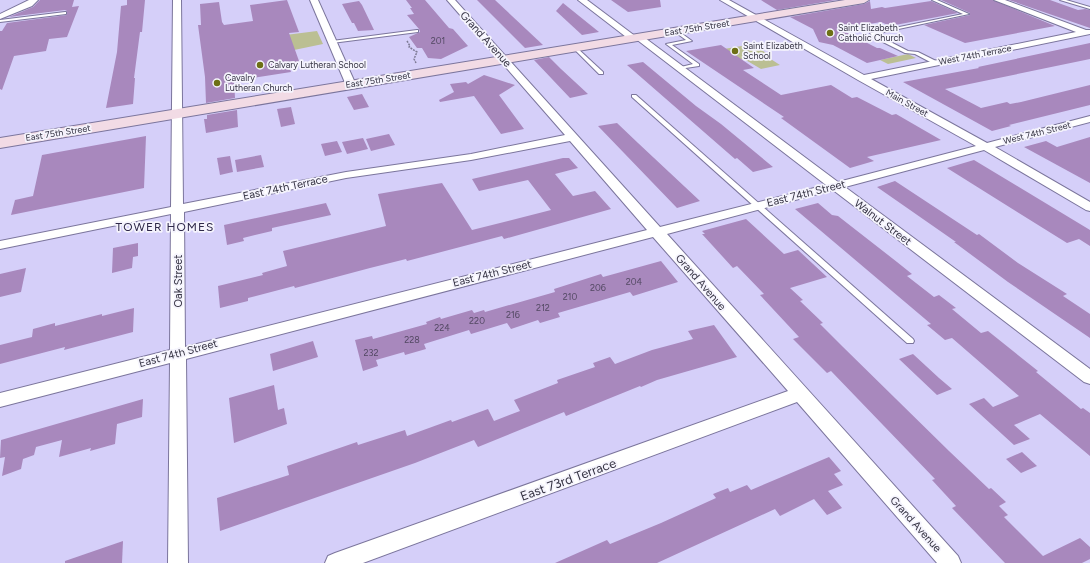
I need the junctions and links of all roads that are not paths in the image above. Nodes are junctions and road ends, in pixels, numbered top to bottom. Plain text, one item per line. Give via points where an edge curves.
1 (34, 0) edge
2 (177, 0) edge
3 (314, 0) edge
4 (451, 0) edge
5 (582, 0) edge
6 (724, 0) edge
7 (864, 0) edge
8 (934, 0) edge
9 (998, 0) edge
10 (1062, 0) edge
11 (1090, 8) edge
12 (65, 13) dead end
13 (0, 17) edge
14 (755, 18) junction
15 (0, 21) edge
16 (417, 31) dead end
17 (676, 31) junction
18 (1089, 33) edge
19 (635, 38) junction
20 (332, 42) junction
21 (575, 48) junction
22 (504, 59) junction
23 (936, 63) junction
24 (679, 68) junction
25 (601, 73) dead end
26 (861, 78) junction
27 (351, 85) junction
28 (634, 96) dead end
29 (177, 114) junction
30 (1090, 119) edge
31 (572, 137) junction
32 (0, 143) edge
33 (984, 146) junction
34 (836, 186) junction
35 (757, 206) junction
36 (1090, 207) edge
37 (177, 210) junction
38 (656, 232) junction
39 (0, 245) edge
40 (910, 341) dead end
41 (178, 353) junction
42 (1090, 378) edge
43 (800, 394) junction
44 (0, 400) edge
45 (178, 563) edge
46 (336, 563) edge
47 (951, 563) edge

1 - 13 street
2 - 29 street, Oak Street
3 - 20 street
4 - 22 street, Grand Avenue
5 - 19 street, Walnut Street
6 - 14 street, Main Street
7 - 14 main road, East 75th Street
8 - 23 lane via 968,14 872,33 907,52 916,53
9 - 18 street
10 - 11 lane
12 - 15 lane
14 - 17 main road, East 75th Street
14 - 26 street, Main Street
16 - 20 lane
17 - 19 main road, East 75th Street
17 - 24 lane via 690,41 668,44 697,65
18 - 23 street, West 74th Terrace
19 - 21 main road, East 75th Street
19 - 24 street, Walnut Street
20 - 27 street
21 - 22 main road, East 75th Street
21 - 25 lane
22 - 27 main road, East 75th Street
22 - 31 street, Grand Avenue
23 - 26 street, West 74th Terrace
24 - 34 street, Walnut Street
26 - 33 street, Main Street
27 - 29 main road, East 75th Street
28 - 35 lane
29 - 32 main road, East 75th Street
29 - 37 street, Oak Street
30 - 33 street, West 74th Street
31 - 37 street, East 74th Terrace via 471,157 346,175
31 - 38 street, Grand Avenue
33 - 34 street, East 74th Street
33 - 36 street, Main Street
34 - 35 street, East 74th Street
34 - 42 street, Walnut Street
35 - 38 street, East 74th Street
35 - 40 lane
37 - 39 street, East 74th Terrace
37 - 41 street, Oak Street
38 - 41 street, East 74th Street
38 - 43 street, Grand Avenue
41 - 44 street, East 74th Street
41 - 45 street, Oak Street
43 - 46 street, East 73rd Terrace
43 - 47 street, Grand Avenue

